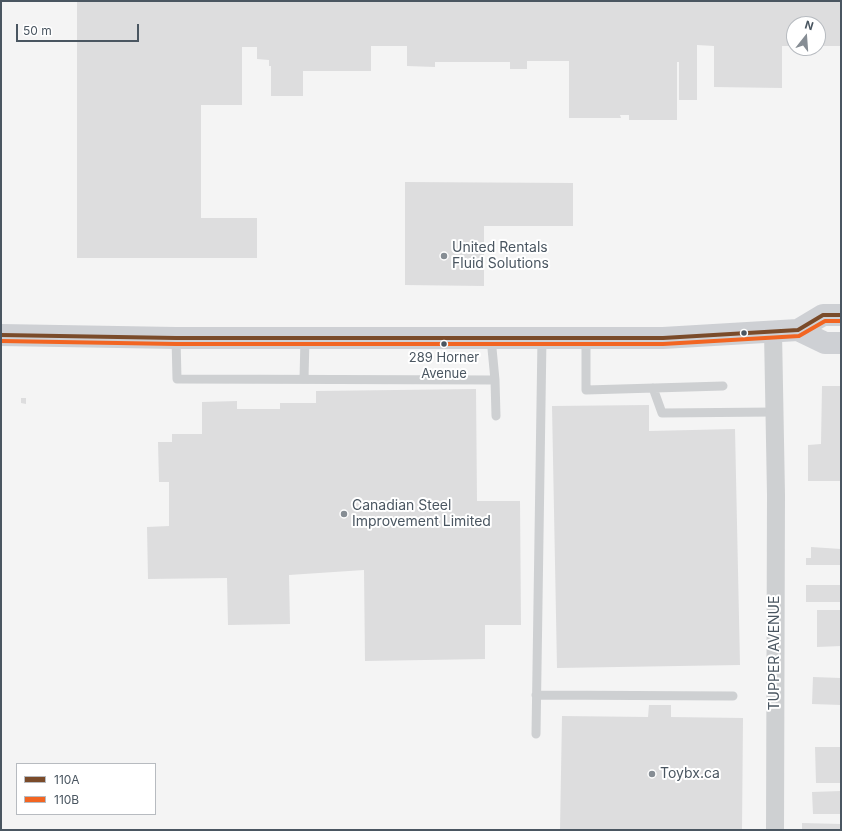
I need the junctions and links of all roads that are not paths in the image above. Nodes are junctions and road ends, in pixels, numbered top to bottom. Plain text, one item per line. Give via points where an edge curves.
1 (841, 315) edge
2 (798, 330) junction
3 (773, 332) junction
4 (1, 335) edge
5 (176, 338) junction
6 (305, 338) junction
7 (491, 338) junction
8 (542, 338) junction
9 (586, 338) junction
10 (841, 343) edge
11 (304, 379) junction
12 (495, 380) junction
13 (723, 386) dead end
14 (653, 388) junction
15 (775, 412) junction
16 (496, 416) dead end
17 (536, 695) junction
18 (733, 696) dead end
19 (536, 734) dead end
20 (775, 830) edge

1 - 2 main road via 823,315
2 - 3 main road
2 - 10 main road via 825,342
3 - 9 main road via 663,338
3 - 15 street, TUPPER AVENUE
4 - 5 main road
5 - 6 main road
5 - 11 lane via 177,379
6 - 7 main road
6 - 11 lane
7 - 8 main road
7 - 12 lane
8 - 9 main road
8 - 17 lane
9 - 14 lane via 586,390
11 - 12 lane
12 - 16 lane
13 - 14 lane
14 - 15 lane via 662,413
15 - 20 street, TUPPER AVENUE
17 - 18 lane
17 - 19 lane

